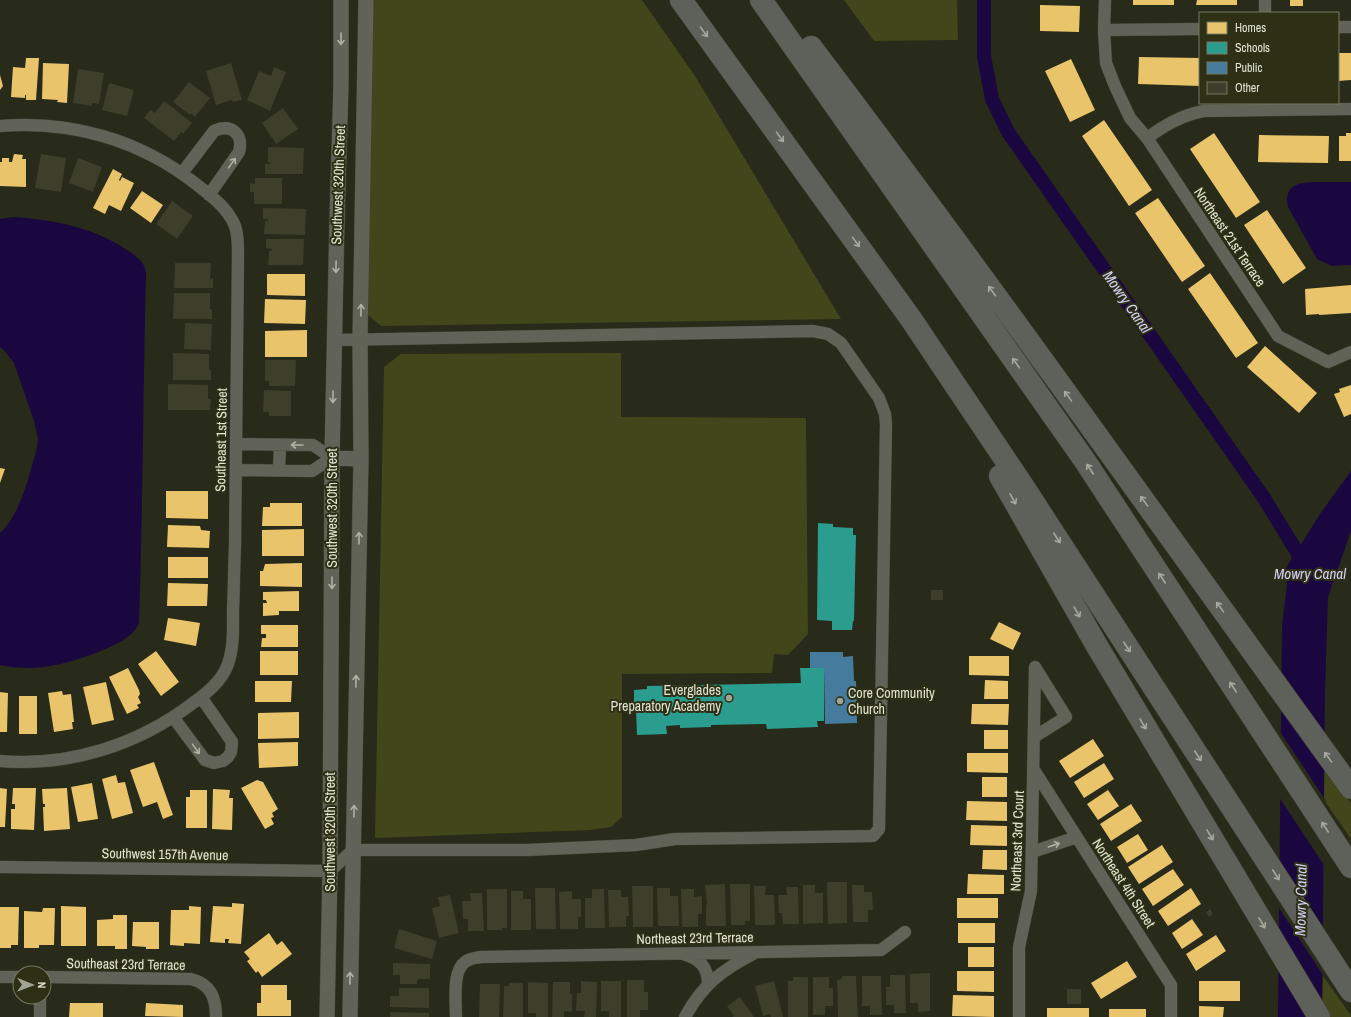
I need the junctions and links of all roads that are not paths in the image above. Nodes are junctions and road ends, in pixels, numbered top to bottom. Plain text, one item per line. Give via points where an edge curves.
1 (341, 0) edge
2 (366, 0) edge
3 (681, 0) edge
4 (761, 0) edge
5 (776, 0) edge
6 (1105, 0) edge
7 (1265, 0) edge
8 (1265, 12) edge
9 (1339, 27) edge
10 (1351, 27) edge
11 (1199, 29) edge
12 (1104, 30) junction
13 (1351, 109) edge
14 (0, 126) edge
15 (1147, 138) junction
16 (186, 176) junction
17 (209, 195) junction
18 (911, 319) junction
19 (335, 340) junction
20 (360, 340) junction
21 (1351, 352) edge
22 (236, 444) junction
23 (280, 445) junction
24 (332, 458) junction
25 (361, 459) junction
26 (236, 470) junction
27 (279, 470) junction
28 (201, 697) junction
29 (174, 717) junction
30 (1034, 737) junction
31 (0, 761) edge
32 (1034, 770) junction
33 (1351, 788) edge
34 (1077, 837) junction
35 (353, 850) junction
36 (1032, 852) junction
37 (1349, 863) edge
38 (0, 867) edge
39 (330, 871) junction
40 (905, 932) dead end
41 (759, 952) junction
42 (678, 953) junction
43 (0, 977) edge
44 (12, 977) edge
45 (52, 977) edge
46 (708, 984) junction
47 (1348, 986) edge
48 (40, 1005) edge
49 (40, 1017) edge
50 (216, 1017) edge
51 (328, 1017) edge
52 (350, 1017) edge
53 (456, 1017) edge
54 (685, 1017) edge
55 (1019, 1017) edge
56 (1171, 1017) edge
57 (1319, 1017) edge

1 -> 19 street, Southwest 320th Street via 342,84
20 -> 2 street, Southwest 320th Street
3 -> 18 highway
37 -> 4 highway via 1085,461
33 -> 5 highway via 880,138
6 - 12 street
7 - 8 street
9 - 10 street
11 - 12 street
12 - 15 street, Northeast 21st Terrace via 1106,62 1115,86 1130,118
13 - 15 street via 1204,111 1169,123
14 - 16 street, Southeast 1st Street via 20,124 87,132 131,145
15 - 21 street, Northeast 21st Terrace via 1278,336 1328,362
16 - 17 street, Southeast 1st Street
17 -> 16 street via 239,152 241,145 235,131 220,127 214,130
17 - 22 street, Southeast 1st Street via 230,218 237,237
18 -> 47 highway via 1023,486
18 -> 57 highway via 1097,646
19 - 20 street
19 -> 24 street, Southwest 320th Street
20 - 25 street, Southwest 320th Street
20 - 35 street via 820,332 841,343 879,398 886,418 887,449 879,829 873,836 675,839 636,845 527,850
22 - 23 street
22 - 26 street, Southeast 1st Street
24 -> 23 street via 313,445
23 - 27 street
24 - 25 street
24 - 27 street via 312,471
24 -> 39 street, Southwest 320th Street
35 -> 25 street, Southwest 320th Street
26 - 27 street
26 - 28 street, Southeast 1st Street via 232,647 225,671
28 - 29 street, Southeast 1st Street
29 -> 28 street via 205,760 214,763 223,761 231,752 232,742
29 - 31 street, Southeast 1st Street via 122,744 100,750 59,759
30 - 30 street, Northeast 3rd Court via 1066,717 1035,667 1035,698
30 - 32 street, Northeast 3rd Court
32 - 34 street, Northeast 4th Street
32 - 36 street, Northeast 3rd Court
36 -> 34 street
34 - 56 street, Northeast 4th Street via 1171,985
35 - 39 street
52 -> 35 street, Southwest 320th Street
36 - 55 street, Northeast 3rd Court via 1032,891 1019,947
38 - 39 street, Southwest 157th Avenue
39 - 51 street, Southwest 320th Street
40 - 41 street, Northeast 23rd Terrace via 881,950
41 - 42 street, Northeast 23rd Terrace
41 - 46 street via 731,966
42 - 46 street via 692,957 706,969
42 - 53 street, Northeast 23rd Terrace via 481,957 465,962 458,969
43 - 44 street
45 - 50 street, Southeast 23rd Terrace via 197,981 210,990 215,999
46 - 54 street
48 - 49 street

